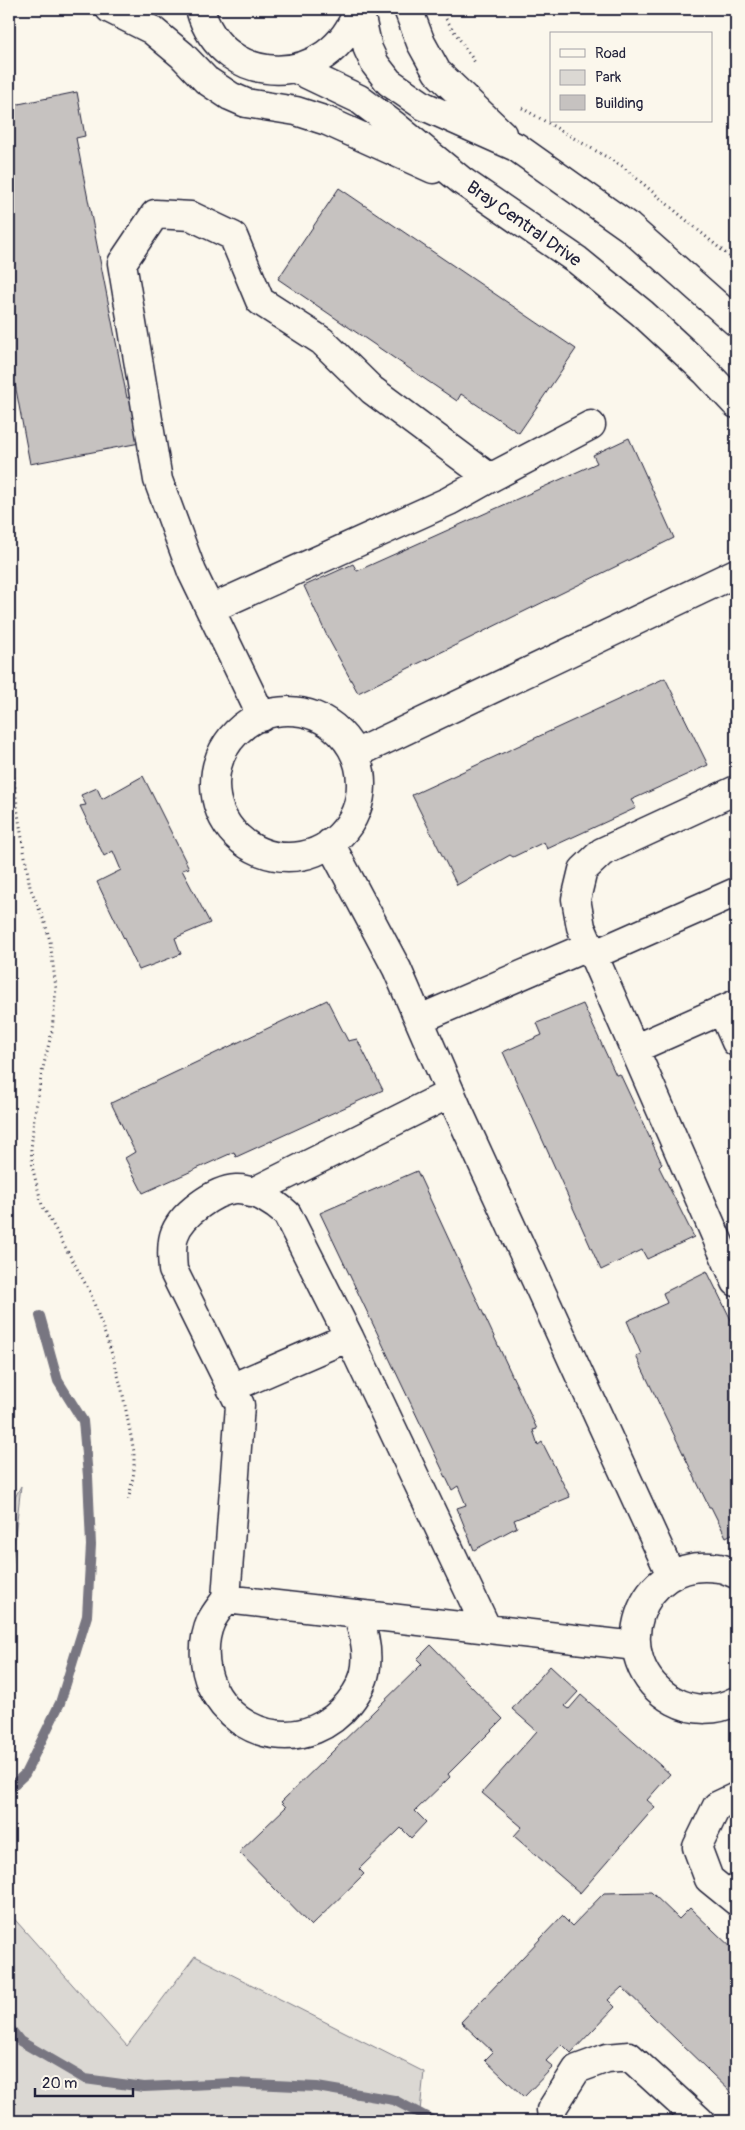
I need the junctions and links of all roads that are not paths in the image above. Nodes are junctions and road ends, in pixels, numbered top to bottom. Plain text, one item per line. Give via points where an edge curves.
1 (110, 9) edge
2 (359, 9) edge
3 (408, 9) edge
4 (199, 10) edge
5 (294, 68) junction
6 (516, 147) junction
7 (462, 181) junction
8 (736, 322) edge
9 (736, 404) edge
10 (591, 425) dead end
11 (490, 478) junction
12 (736, 574) edge
13 (210, 608) junction
14 (262, 717) junction
15 (355, 754) junction
16 (736, 790) edge
17 (330, 843) junction
18 (736, 892) edge
19 (591, 950) junction
20 (729, 1007) edge
21 (420, 1019) junction
22 (736, 1042) edge
23 (634, 1049) junction
24 (451, 1093) junction
25 (251, 1193) junction
26 (736, 1282) edge
27 (350, 1337) junction
28 (231, 1388) junction
29 (736, 1574) edge
30 (671, 1575) junction
31 (226, 1599) junction
32 (357, 1614) junction
33 (487, 1629) junction
34 (636, 1646) junction
35 (733, 1711) edge
36 (736, 1797) edge
37 (736, 1901) edge
38 (556, 2117) edge
39 (700, 2121) edge

1 - 7 street via 152,30 206,80 230,96 246,103 296,111 327,121
2 - 5 street via 348,33 330,52 307,65
2 - 6 street via 368,49 389,82 424,106
3 - 6 street via 437,72
4 - 5 street via 221,46 242,61 267,69
5 - 7 street, Bray Central Drive via 359,99
6 - 8 street via 629,227
7 - 9 street, Bray Central Drive via 585,266 705,370
10 - 11 street
11 - 13 street via 449,501
11 - 13 street via 372,390 322,341 260,301 233,236 191,216 155,214 122,262 158,480 192,572
12 - 15 street
13 - 14 street
14 - 15 street via 291,711 311,714 344,736
14 - 17 street via 238,732 218,763 215,782 224,818 247,844 263,853 298,856 315,852
15 - 17 street via 361,793 356,812 345,830
16 - 19 street via 602,852 583,870 576,899 581,927
17 - 21 street
18 - 19 street
19 - 21 street
19 - 23 street
20 - 22 street
20 - 23 street
21 - 24 street
23 - 26 street
24 - 25 street
24 - 30 street
25 - 27 street via 274,1202 288,1214
25 - 28 street via 237,1189 211,1197 192,1211 174,1234 172,1252 173,1270
27 - 28 street
27 - 33 street
28 - 31 street via 240,1405
29 - 30 street via 718,1568 694,1568
30 - 34 street via 652,1591 640,1610
31 - 32 street
31 - 32 street via 211,1622 204,1649 207,1676 219,1701 238,1720 263,1732 290,1735 316,1729 340,1715 357,1693 366,1667 366,1640
32 - 33 street
33 - 34 street
34 - 35 street via 646,1676 661,1693 681,1704
36 - 37 street via 717,1806 697,1846 709,1880
38 - 39 street via 577,2069 607,2058 629,2056

